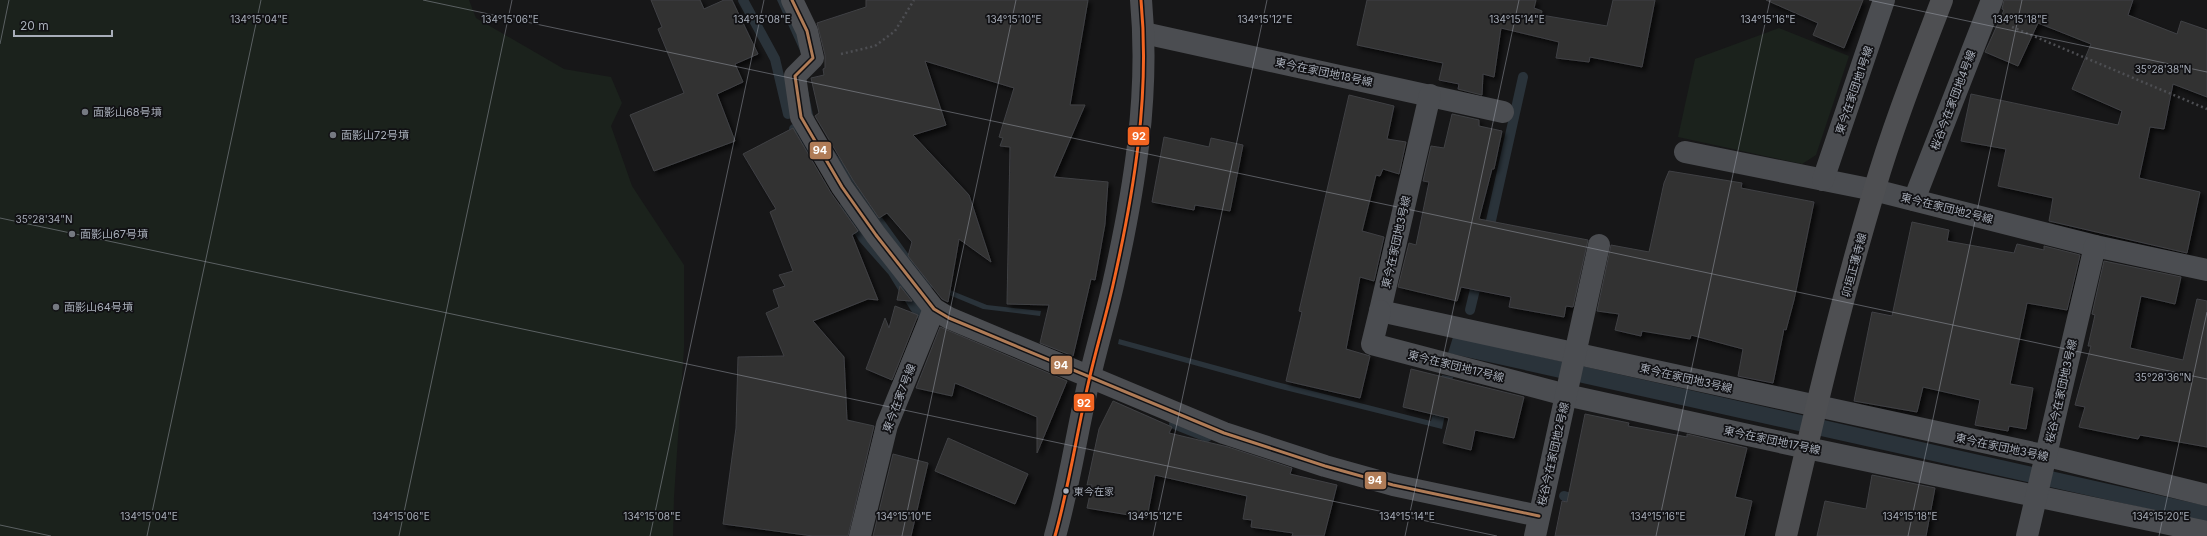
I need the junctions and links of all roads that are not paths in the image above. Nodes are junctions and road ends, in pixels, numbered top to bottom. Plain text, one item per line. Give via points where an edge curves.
1 (792, 0) edge
2 (1141, 0) edge
3 (1884, 0) edge
4 (1942, 0) edge
5 (1989, 8) edge
6 (1144, 33) junction
7 (1430, 95) junction
8 (1503, 112) dead end
9 (1685, 152) dead end
10 (1823, 180) junction
11 (1874, 190) junction
12 (1914, 200) junction
13 (1599, 245) dead end
14 (2095, 246) junction
15 (2207, 270) edge
16 (934, 309) junction
17 (1380, 311) junction
18 (1575, 353) junction
19 (1090, 377) junction
20 (1566, 395) junction
21 (1816, 407) junction
22 (1807, 448) junction
23 (2046, 456) junction
24 (2036, 495) junction
25 (2207, 495) edge
26 (1537, 526) edge
27 (2207, 532) edge
28 (860, 536) edge
29 (1055, 536) edge
30 (1786, 536) edge
31 (2028, 536) edge

1 - 16 street via 807,31 813,58 795,76 801,117 847,193
2 - 6 street
3 - 10 street, 東今在家団地1号線
4 - 11 main road, 卯垣正蓮寺線
5 - 12 street, 桜谷今在家団地4号線
6 - 7 street, 東今在家団地18号線
6 - 19 street via 1139,139 1129,206
7 - 8 street, 東今在家団地18号線
7 - 17 street, 東今在家団地3号線
9 - 10 street, 東今在家団地2号線
10 - 11 street, 東今在家団地2号線
11 - 12 street, 東今在家団地2号線
11 - 21 main road, 卯垣正蓮寺線
12 - 14 street, 東今在家団地2号線
13 - 18 street, 桜谷今在家団地2号線
14 - 15 street, 東今在家団地2号線
14 - 23 street, 桜谷今在家団地3号線
16 - 19 street via 949,318
16 - 28 street, 東今在家7号線 via 887,425
17 - 18 street, 東今在家団地3号線
17 - 20 street, 東今在家団地17号線 via 1372,344
18 - 20 street, 桜谷今在家団地2号線
18 - 21 street, 東今在家団地3号線
19 - 26 street via 1224,433 1325,466
19 - 29 street via 1068,492
20 - 22 street, 東今在家団地17号線
20 - 26 street, 桜谷今在家団地2号線
21 - 22 main road, 卯垣正蓮寺線
21 - 23 street, 東今在家団地3号線
22 - 24 street, 東今在家団地17号線
22 - 30 main road, 卯垣正蓮寺線
23 - 24 street, 桜谷今在家団地3号線
23 - 25 street, 東今在家団地3号線
24 - 27 street, 東今在家団地17号線
24 - 31 street, 桜谷今在家団地3号線

